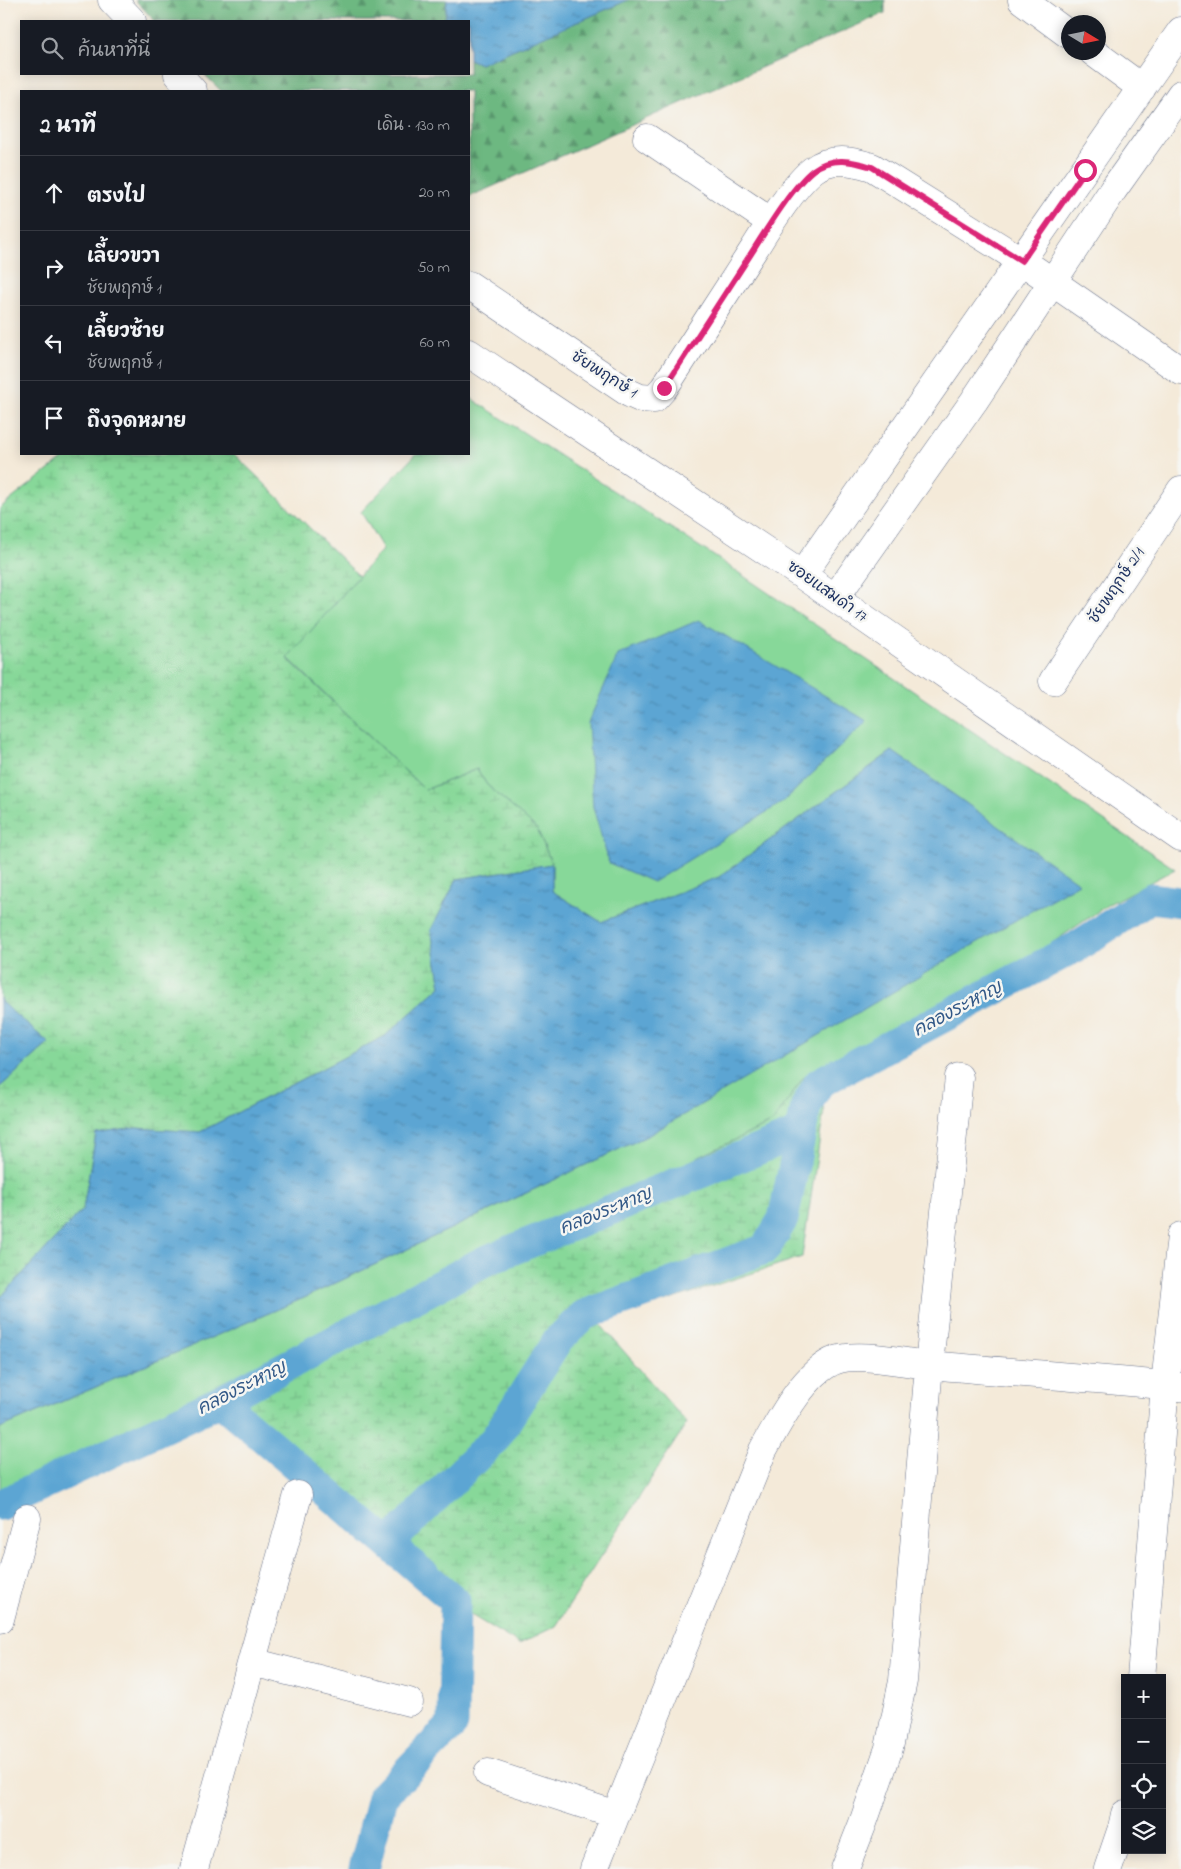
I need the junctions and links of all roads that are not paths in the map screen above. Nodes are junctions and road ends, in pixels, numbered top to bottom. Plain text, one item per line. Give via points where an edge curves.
1 (112, 0) edge
2 (1022, 0) edge
3 (131, 20) edge
4 (1061, 29) edge
5 (1181, 31) edge
6 (1104, 60) edge
7 (179, 75) edge
8 (1142, 88) junction
9 (192, 90) edge
10 (1181, 94) edge
11 (647, 138) dead end
12 (1085, 170) junction
13 (1113, 190) junction
14 (771, 222) junction
15 (1022, 261) junction
16 (1052, 283) junction
17 (470, 286) edge
18 (470, 354) edge
19 (1181, 371) edge
20 (941, 378) junction
21 (974, 401) junction
22 (1181, 490) edge
23 (802, 575) junction
24 (835, 598) junction
25 (1053, 682) dead end
26 (1181, 838) edge
27 (959, 1077) dead end
28 (1181, 1236) edge
29 (929, 1365) junction
30 (1173, 1386) edge
31 (298, 1495) dead end
32 (27, 1518) dead end
33 (0, 1619) edge
34 (252, 1662) junction
35 (1141, 1674) edge
36 (408, 1702) dead end
37 (488, 1773) dead end
38 (616, 1815) junction
39 (1121, 1831) edge
40 (194, 1869) edge
41 (594, 1869) edge
42 (845, 1869) edge
43 (1108, 1869) edge

1 - 3 street
2 - 4 street
5 - 8 street
6 - 8 street
7 - 9 street
8 - 12 street
10 - 13 street
11 - 14 street
12 - 13 street
12 - 15 street
13 - 16 street
14 - 15 street, ชัยพฤกษ์ 1 via 814,170 830,161 854,161 872,167
14 - 17 street, ชัยพฤกษ์ 1 via 654,399 629,393
15 - 16 street, ชัยพฤกษ์ 1
15 - 20 street
16 - 19 street, ชัยพฤกษ์ 1
16 - 21 street
18 - 23 street, ซอยแสมดำ 17
20 - 21 street
20 - 23 street
21 - 24 street
22 - 25 street, ชัยพฤกษ์ 2/1
23 - 24 street, ซอยแสมดำ 17
24 - 26 street, ซอยแสมดำ 17
27 - 29 street
28 - 30 street
29 - 30 street
29 - 38 street via 852,1356 835,1360 815,1373 788,1407 763,1450
29 - 42 street via 903,1681 889,1748
30 - 35 street
31 - 34 street
32 - 33 street
34 - 36 street
34 - 40 street
37 - 38 street
38 - 41 street
39 - 43 street

